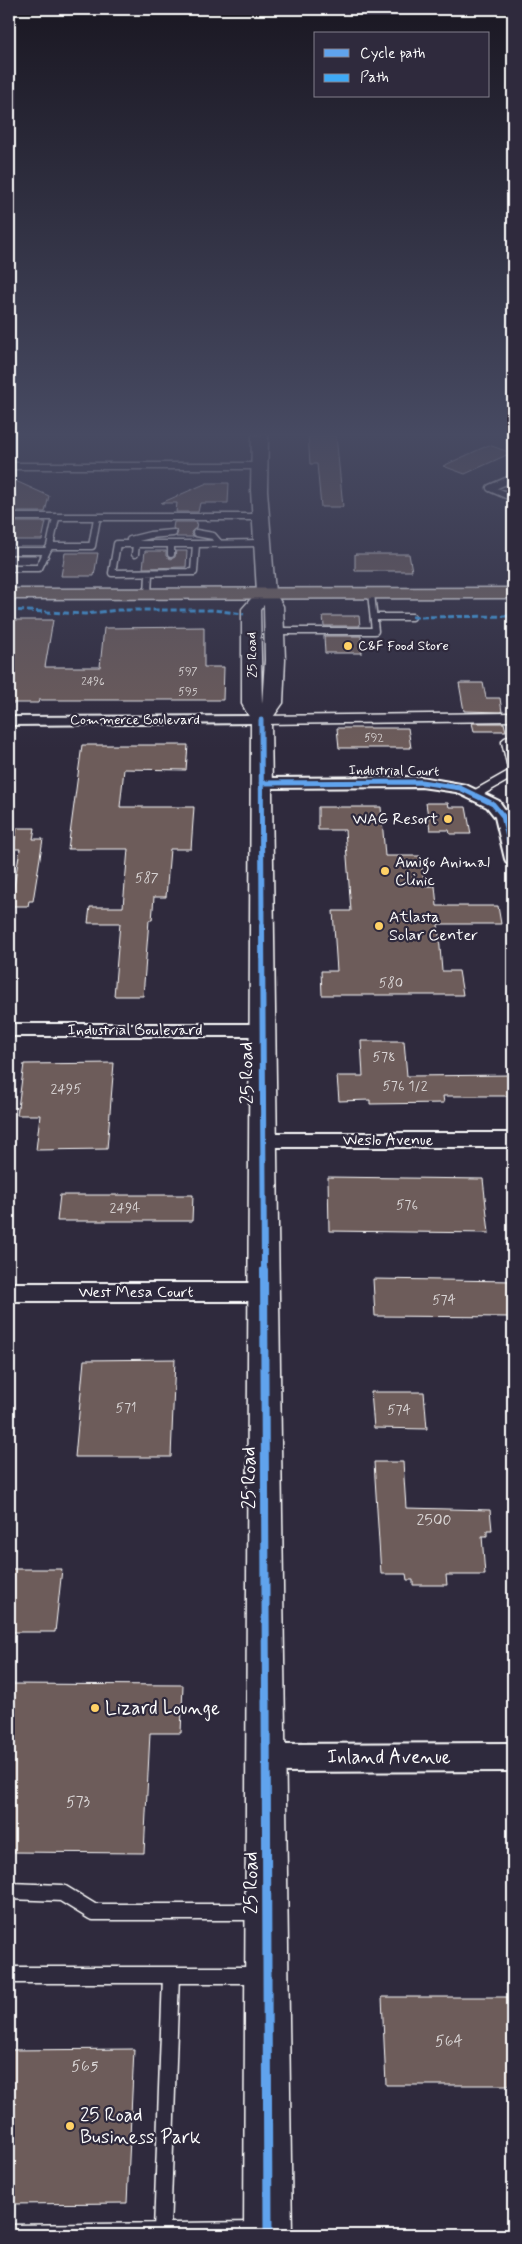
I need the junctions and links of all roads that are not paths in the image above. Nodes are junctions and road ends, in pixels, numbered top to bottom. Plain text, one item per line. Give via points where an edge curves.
1 (51, 540) edge
2 (93, 540) edge
3 (133, 540) edge
4 (216, 540) edge
5 (263, 540) edge
6 (219, 543) junction
7 (263, 543) junction
8 (117, 544) junction
9 (136, 544) junction
10 (171, 544) junction
11 (196, 544) junction
12 (49, 549) junction
13 (9, 551) edge
14 (135, 554) dead end
15 (171, 554) dead end
16 (9, 568) edge
17 (149, 574) junction
18 (266, 593) junction
19 (371, 593) junction
20 (513, 593) edge
21 (9, 594) edge
22 (148, 594) junction
23 (374, 617) junction
24 (412, 617) dead end
25 (274, 631) junction
26 (513, 672) edge
27 (513, 682) edge
28 (513, 717) edge
29 (9, 720) edge
30 (261, 720) junction
31 (513, 738) edge
32 (513, 773) edge
33 (261, 783) junction
34 (476, 794) junction
35 (513, 859) edge
36 (9, 1030) edge
37 (261, 1030) junction
38 (263, 1140) junction
39 (513, 1140) edge
40 (9, 1292) edge
41 (263, 1292) junction
42 (513, 1756) edge
43 (266, 1758) junction
44 (9, 1891) edge
45 (266, 1912) junction
46 (9, 1975) edge
47 (171, 1975) junction
48 (266, 1975) junction
49 (162, 2231) junction
50 (268, 2232) edge
51 (9, 2233) edge

1 - 12 lane
2 - 12 lane via 92,546
3 - 8 lane
4 - 6 lane
5 - 7 main road, 25 Road
6 - 7 lane
6 - 11 lane
7 - 18 main road, 25 Road
8 - 9 lane
8 - 17 lane via 112,573 132,571
9 - 10 lane
9 - 14 lane
10 - 11 lane
10 - 15 lane
11 - 17 lane via 194,572
12 - 13 lane
12 - 16 lane via 39,568
17 - 22 lane
18 - 19 main road
18 - 22 main road
18 - 25 main road, 25 Road via 274,606
18 - 30 main road, 25 Road via 252,609 252,704
19 - 20 main road
19 - 23 lane
21 - 22 main road
23 - 24 lane
23 - 25 lane via 375,631
25 - 30 main road, 25 Road via 273,703
26 - 27 lane
28 - 30 lane
29 - 30 street, Commerce Boulevard
30 - 33 main road, 25 Road
31 - 32 lane via 506,742
32 - 34 lane
33 - 34 street, Industrial Court via 434,783
33 - 37 main road, 25 Road
34 - 35 street, Industrial Court via 493,804 503,816
36 - 37 street, Industrial Boulevard
37 - 38 main road, 25 Road
38 - 39 street, Weslo Avenue
38 - 41 main road, 25 Road
40 - 41 street, West Mesa Court
41 - 43 main road, 25 Road
42 - 43 street, Inland Avenue
43 - 45 main road, 25 Road
44 - 45 lane via 61,1893 93,1912
45 - 48 main road, 25 Road
46 - 47 lane
47 - 48 lane
47 - 49 lane
48 - 50 main road, 25 Road
49 - 50 lane
49 - 51 lane

